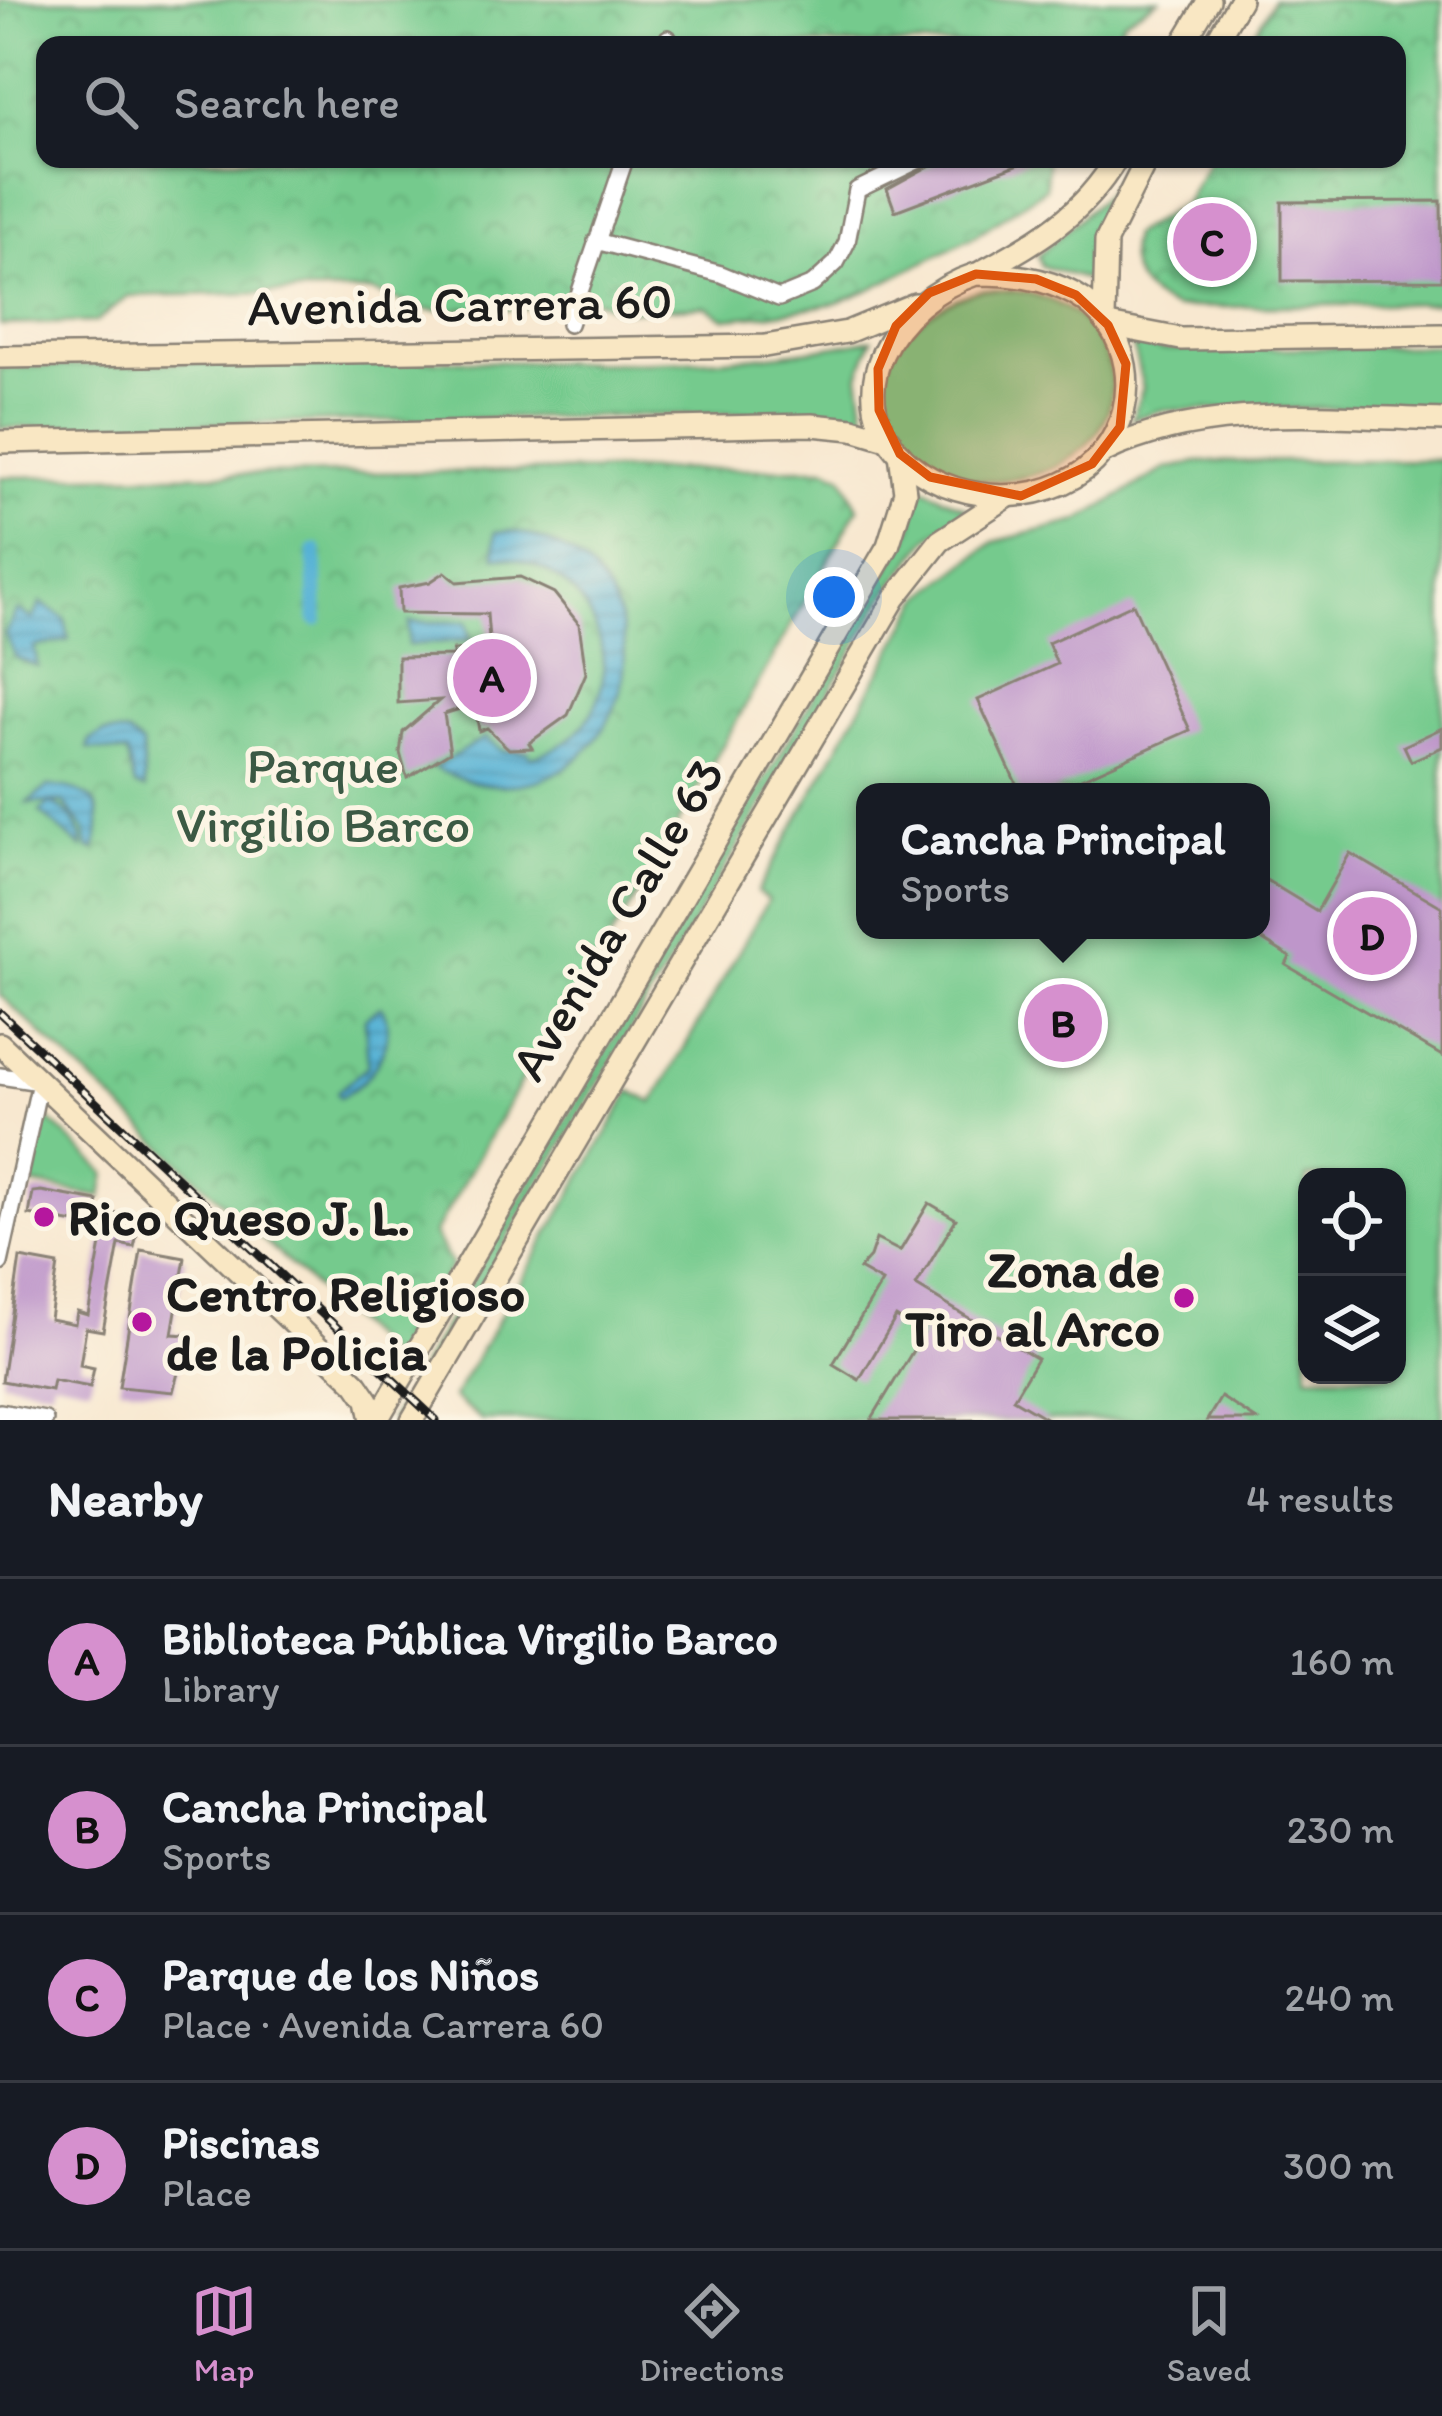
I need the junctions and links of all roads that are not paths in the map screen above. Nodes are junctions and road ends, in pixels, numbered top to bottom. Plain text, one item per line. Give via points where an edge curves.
1 (1208, 0) edge
2 (1240, 0) edge
3 (1187, 36) edge
4 (1219, 36) edge
5 (622, 168) edge
6 (902, 168) edge
7 (1110, 168) edge
8 (1142, 168) edge
9 (596, 241) junction
10 (976, 274) junction
11 (915, 304) junction
12 (1106, 322) junction
13 (569, 324) dead end
14 (1442, 335) edge
15 (0, 357) edge
16 (1442, 420) edge
17 (0, 442) edge
18 (895, 447) junction
19 (1103, 453) junction
20 (1007, 497) junction
21 (0, 1044) edge
22 (0, 1076) edge
23 (40, 1082) junction
24 (7, 1188) edge
25 (0, 1263) edge
26 (0, 1412) edge
27 (45, 1420) edge
28 (374, 1420) edge
29 (412, 1420) edge

1 - 3 main road
2 - 4 main road
5 - 9 street
6 - 9 street via 857,190 836,263 786,296
7 - 10 main road via 1066,220
8 - 12 main road via 1106,241
9 - 13 street
10 - 11 main road
10 - 12 main road via 1054,285
11 - 15 main road, Avenida Carrera 60 via 862,328 765,346
11 - 18 main road via 878,369 879,410
12 - 14 main road via 1181,339
12 - 19 main road via 1129,386 1120,427
16 - 19 main road via 1218,420
17 - 18 main road via 812,425 853,429
18 - 20 main road via 942,482
18 - 28 main road, Avenida Calle 63 via 904,492 888,546
19 - 20 main road via 1061,483
20 - 29 main road, Avenida Calle 63 via 940,541 895,598
21 - 23 main road
22 - 23 street
23 - 24 street
23 - 28 main road via 357,1384
24 - 25 street
26 - 27 street

